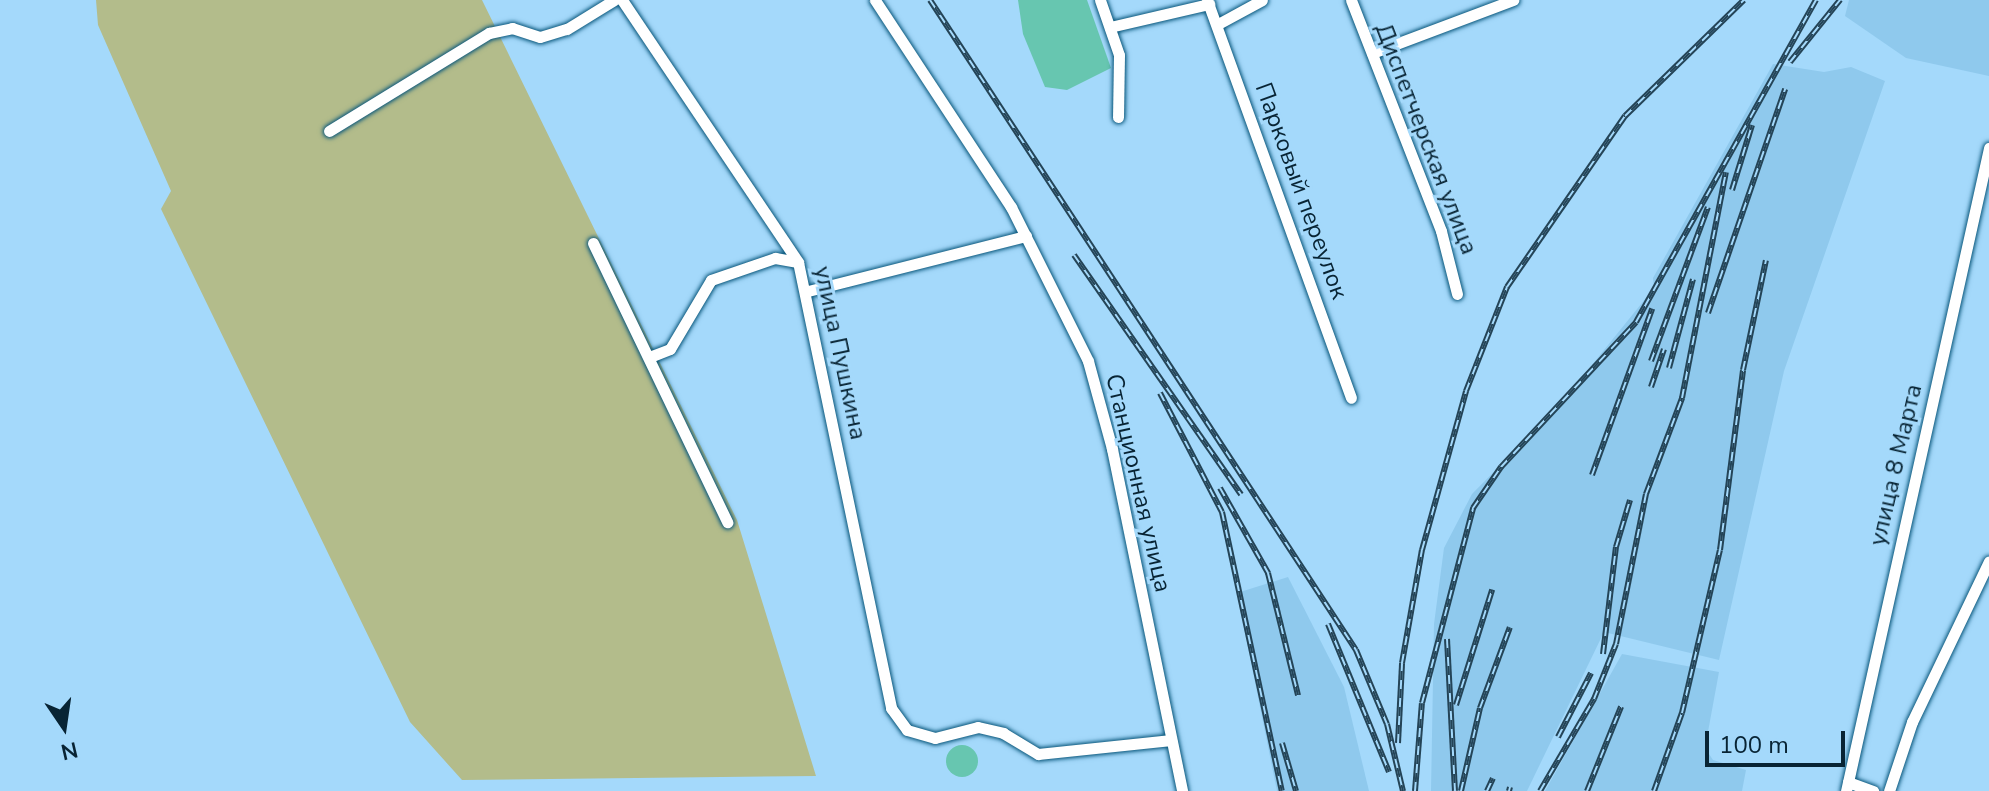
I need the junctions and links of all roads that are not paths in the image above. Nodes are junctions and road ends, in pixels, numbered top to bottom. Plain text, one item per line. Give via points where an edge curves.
1 (614, 0) edge
2 (622, 0) edge
3 (875, 0) edge
4 (1100, 0) edge
5 (1262, 0) edge
6 (1351, 0) edge
7 (1513, 0) edge
8 (1208, 2) edge
9 (1218, 24) junction
10 (1110, 27) junction
11 (1372, 53) junction
12 (1118, 117) dead end
13 (329, 131) dead end
14 (1989, 148) edge
15 (1026, 236) junction
16 (593, 243) dead end
17 (798, 262) junction
18 (808, 291) junction
19 (1457, 294) dead end
20 (652, 356) junction
21 (1351, 398) dead end
22 (727, 522) dead end
23 (1989, 561) edge
24 (1171, 740) junction
25 (1847, 786) edge
26 (1893, 790) edge
27 (1182, 791) edge
28 (1873, 791) edge

1 - 13 street via 567,29 540,37 512,28 489,33
2 - 17 street, улица Пушкина
3 - 15 street, Станционная улица
4 - 10 street
5 - 9 street
6 - 11 street, Диспетчерская улица
7 - 11 street
8 - 9 street, Парковый переулок
8 - 10 street
9 - 21 street, Парковый переулок
10 - 12 street via 1119,55
11 - 19 street, Диспетчерская улица via 1441,231
14 - 25 street, улица 8 Марта
15 - 18 street
15 - 24 street, Станционная улица via 1088,361 1112,449
16 - 20 street
17 - 18 street, улица Пушкина
17 - 20 street via 775,258 711,280 670,349
18 - 24 street, улица Пушкина via 891,708 907,730 935,738 978,727 1003,733 1038,754
20 - 22 street
23 - 26 street via 1912,722
24 - 27 street, Станционная улица
25 - 28 street

